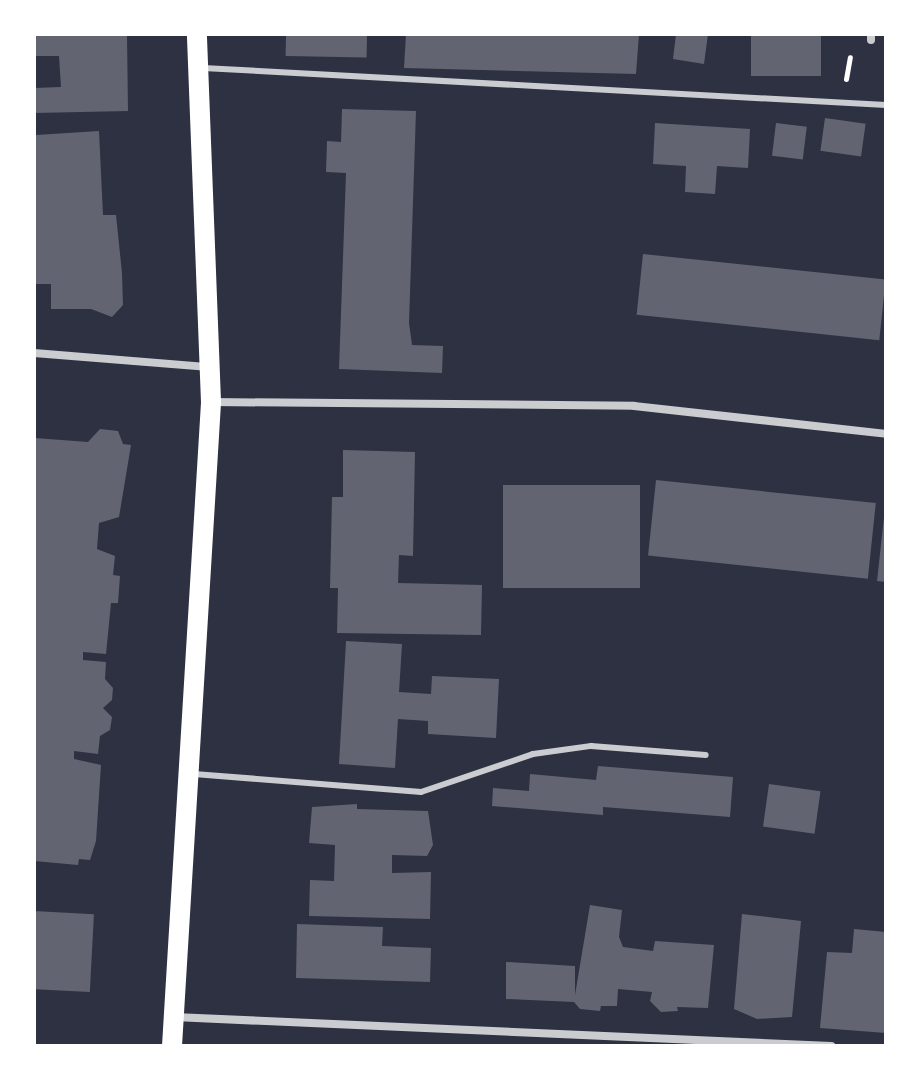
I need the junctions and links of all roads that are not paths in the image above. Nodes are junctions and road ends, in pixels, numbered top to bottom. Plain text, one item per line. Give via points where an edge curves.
1 (197, 34) edge
2 (196, 68) junction
3 (886, 105) edge
4 (34, 353) edge
5 (210, 368) junction
6 (211, 402) junction
7 (886, 434) edge
8 (706, 755) dead end
9 (190, 774) junction
10 (173, 1017) junction
11 (782, 1044) edge
12 (172, 1046) edge
13 (831, 1046) edge

1 - 2 main road
2 - 3 lane
2 - 5 main road
4 - 5 street
5 - 6 main road
6 - 7 street via 634,406
6 - 9 main road
8 - 9 lane via 591,746 533,754 421,792
9 - 10 main road
10 - 11 street
10 - 12 main road
11 - 13 street

